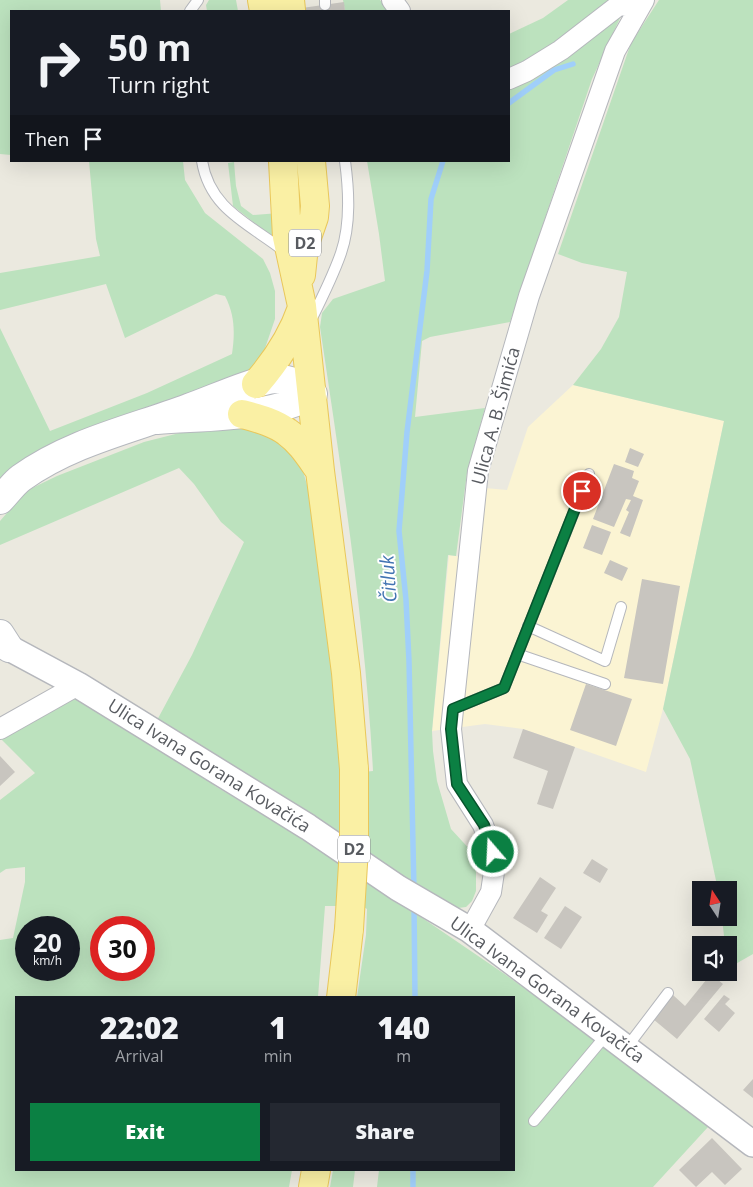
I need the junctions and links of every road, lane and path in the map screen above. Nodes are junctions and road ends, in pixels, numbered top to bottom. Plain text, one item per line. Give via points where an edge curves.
1 (642, 3) edge
2 (510, 79) edge
3 (202, 162) edge
4 (283, 162) edge
5 (311, 162) edge
6 (345, 162) edge
7 (290, 256) junction
8 (302, 309) junction
9 (256, 384) junction
10 (312, 394) junction
11 (242, 414) junction
12 (157, 420) junction
13 (320, 471) junction
14 (589, 474) dead end
15 (1, 500) edge
16 (622, 607) dead end
17 (528, 626) junction
18 (3, 642) edge
19 (517, 654) junction
20 (605, 684) dead end
21 (78, 686) junction
22 (453, 709) junction
23 (0, 729) edge
24 (470, 930) junction
25 (668, 993) dead end
26 (341, 996) edge
27 (617, 1040) junction
28 (534, 1121) dead end
29 (753, 1144) edge
30 (316, 1171) edge
31 (314, 1187) edge

1 - 2 street via 619,5 561,50
1 - 22 street, Ulica A. B. Šimića via 615,51 528,296 478,471
3 - 7 lane via 205,176 223,206
4 - 7 main road, D2
5 - 8 main road, D2 via 315,206 304,246
6 - 8 lane via 347,221 342,251 332,278
7 - 8 main road, D2
8 - 9 main road via 286,346
8 - 10 main road, D2
9 - 10 main road via 274,379 287,380
9 - 12 main road
10 - 11 main road via 286,406
10 - 13 main road, D2
11 - 12 main road
11 - 13 main road via 286,431 304,448
12 - 15 main road via 68,450 19,480
13 - 26 main road, D2, bridge via 346,673 354,769 354,848
14 - 17 lane
16 - 17 lane via 605,661
17 - 19 lane
18 - 21 street, Ulica Ivana Gorana Kovačića
19 - 20 lane
19 - 22 lane via 504,688
21 - 23 street
21 - 24 street, Ulica Ivana Gorana Kovačića via 308,826 398,888
22 - 24 street, Ulica A. B. Šimića via 451,729 457,784 484,825 494,862 491,892
24 - 27 street, Ulica Ivana Gorana Kovačića
25 - 27 lane
27 - 28 lane
27 - 29 street, Ulica Ivana Gorana Kovačića
30 - 31 main road

